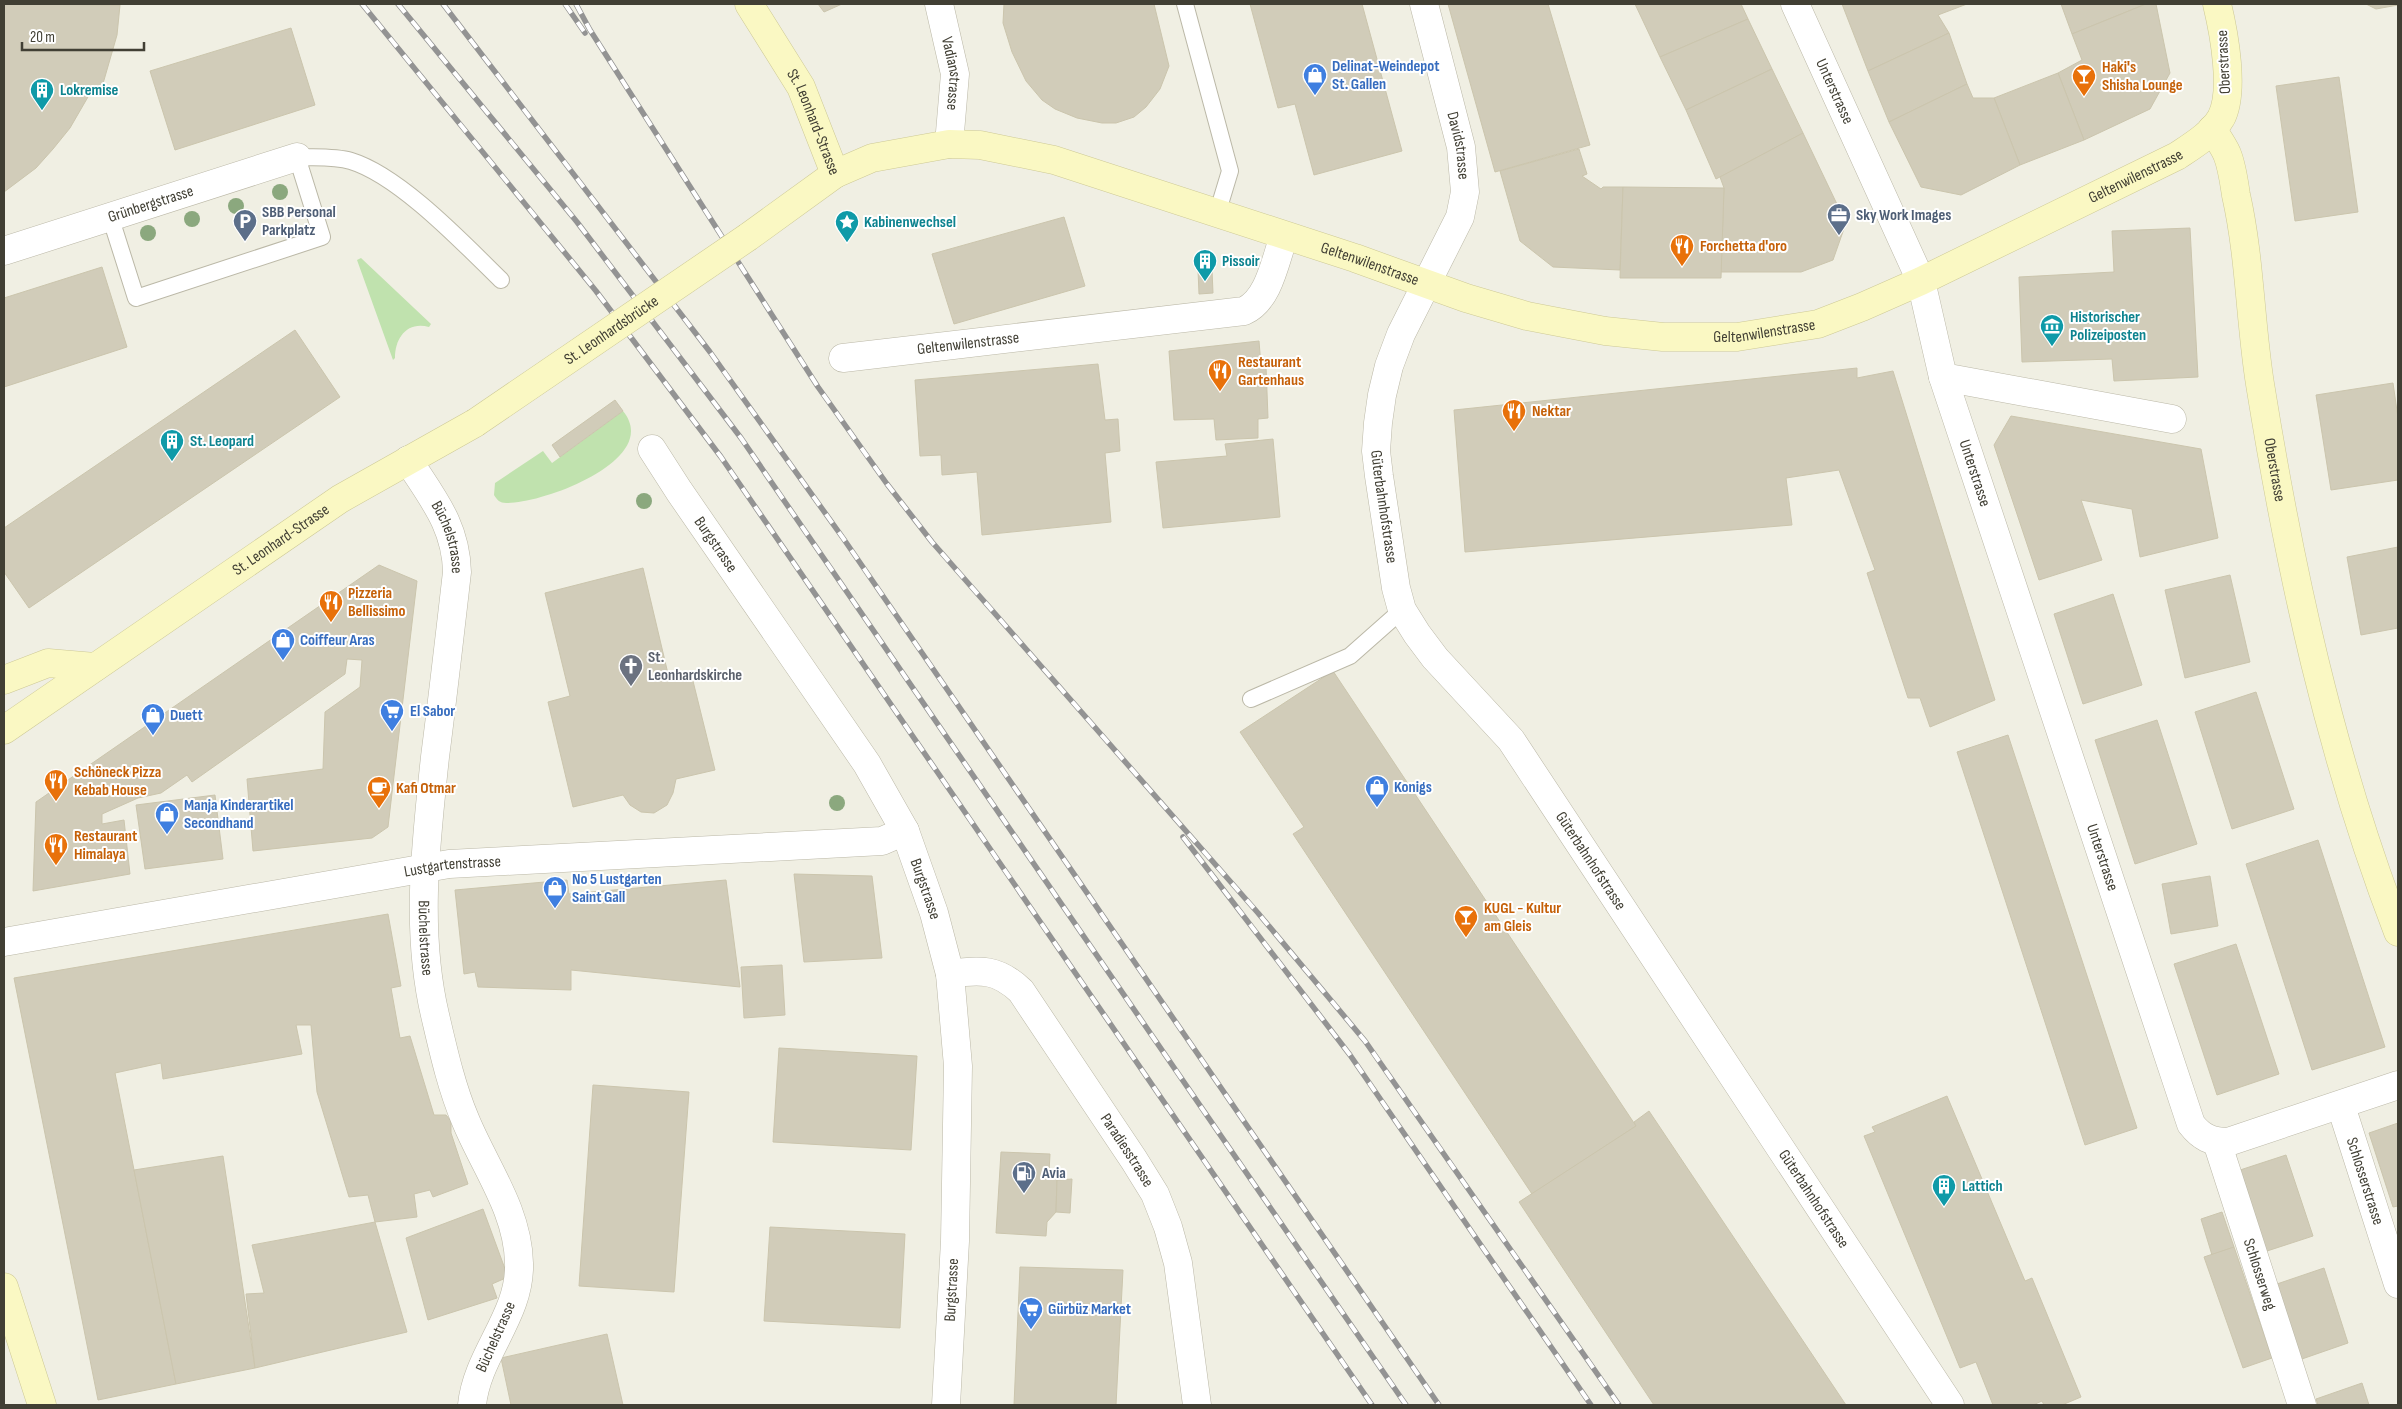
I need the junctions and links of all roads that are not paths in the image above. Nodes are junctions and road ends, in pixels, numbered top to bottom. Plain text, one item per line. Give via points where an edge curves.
1 (749, 4) edge
2 (939, 4) edge
3 (1185, 4) edge
4 (1424, 4) edge
5 (1795, 4) edge
6 (2218, 4) edge
7 (2212, 129) junction
8 (949, 144) junction
9 (297, 157) junction
10 (836, 174) junction
11 (1217, 214) junction
12 (110, 216) junction
13 (1284, 236) junction
14 (748, 237) joint
15 (4, 251) edge
16 (501, 280) dead end
17 (1921, 281) junction
18 (1427, 284) junction
19 (844, 358) dead end
20 (1943, 377) junction
21 (2172, 419) dead end
22 (475, 423) joint
23 (652, 449) dead end
24 (408, 460) junction
25 (1399, 599) junction
26 (95, 667) junction
27 (4, 680) edge
28 (1251, 699) dead end
29 (4, 730) edge
30 (905, 832) junction
31 (424, 868) junction
32 (2398, 932) edge
33 (4, 942) edge
34 (950, 974) junction
35 (2398, 1085) edge
36 (2341, 1106) junction
37 (2217, 1142) junction
38 (2398, 1284) edge
39 (4, 1287) edge
40 (42, 1405) edge
41 (472, 1405) edge
42 (946, 1405) edge
43 (1197, 1405) edge
44 (1950, 1405) edge
45 (2302, 1405) edge

1 - 10 main road, St. Leonhard-Strasse via 801,87
2 - 8 street, Vadianstrasse via 955,74
3 - 11 lane via 1230,170
4 - 18 street, Davidstrasse via 1461,147 1465,178 1460,217
5 - 17 street, Unterstrasse
6 - 7 main road, Oberstrasse via 2227,93 2220,118
7 - 17 main road, Geltenwilenstrasse via 2177,156
7 - 32 main road, Oberstrasse via 2228,155 2245,233 2260,382 2312,656 2358,819
8 - 10 main road, Geltenwilenstrasse via 872,158
8 - 11 main road, Geltenwilenstrasse via 980,145 1054,160
9 - 12 street, Grünbergstrasse
9 - 12 lane via 322,237 136,298
9 - 16 lane via 350,161 370,169 412,198
10 - 14 main road, St. Leonhard-Strasse
11 - 13 main road, Geltenwilenstrasse
12 - 15 street, Grünbergstrasse
13 - 18 main road, Geltenwilenstrasse
13 - 19 street, Geltenwilenstrasse via 1262,295 1252,307 1239,312
14 - 22 main road, St. Leonhardsbrücke, bridge
17 - 18 main road, Geltenwilenstrasse via 1808,326 1737,337 1663,338 1543,320
17 - 20 street, Unterstrasse
18 - 25 street, Güterbahnhofstrasse via 1401,334 1382,394 1376,451 1390,559
20 - 21 street
20 - 37 street, Unterstrasse via 2187,1114 2198,1132
22 - 24 main road, St. Leonhard-Strasse
23 - 30 street, Burgstrasse via 867,764
24 - 26 main road, St. Leonhard-Strasse via 340,499
24 - 31 street, Büchelstrasse via 446,520 456,552 457,572
25 - 28 lane via 1350,656
25 - 44 street, Güterbahnhofstrasse via 1435,658 1511,740
26 - 27 main road via 48,663
26 - 29 main road, St. Leonhard-Strasse
30 - 31 street, Lustgartenstrasse via 882,841 449,864
30 - 34 street, Burgstrasse via 934,913
31 - 33 street, Lustgartenstrasse
31 - 41 street, Büchelstrasse via 424,923 434,1012 464,1116 503,1198 518,1242 514,1302 480,1371
34 - 42 street, Burgstrasse via 955,1011 958,1114
34 - 43 street, Paradiesstrasse via 985,971 1010,980 1021,991 1150,1188 1168,1228 1178,1263
35 - 36 street
36 - 37 street via 2228,1142
36 - 38 street, Schlosserstrasse
37 - 45 street, Schlosserweg
39 - 40 main road

